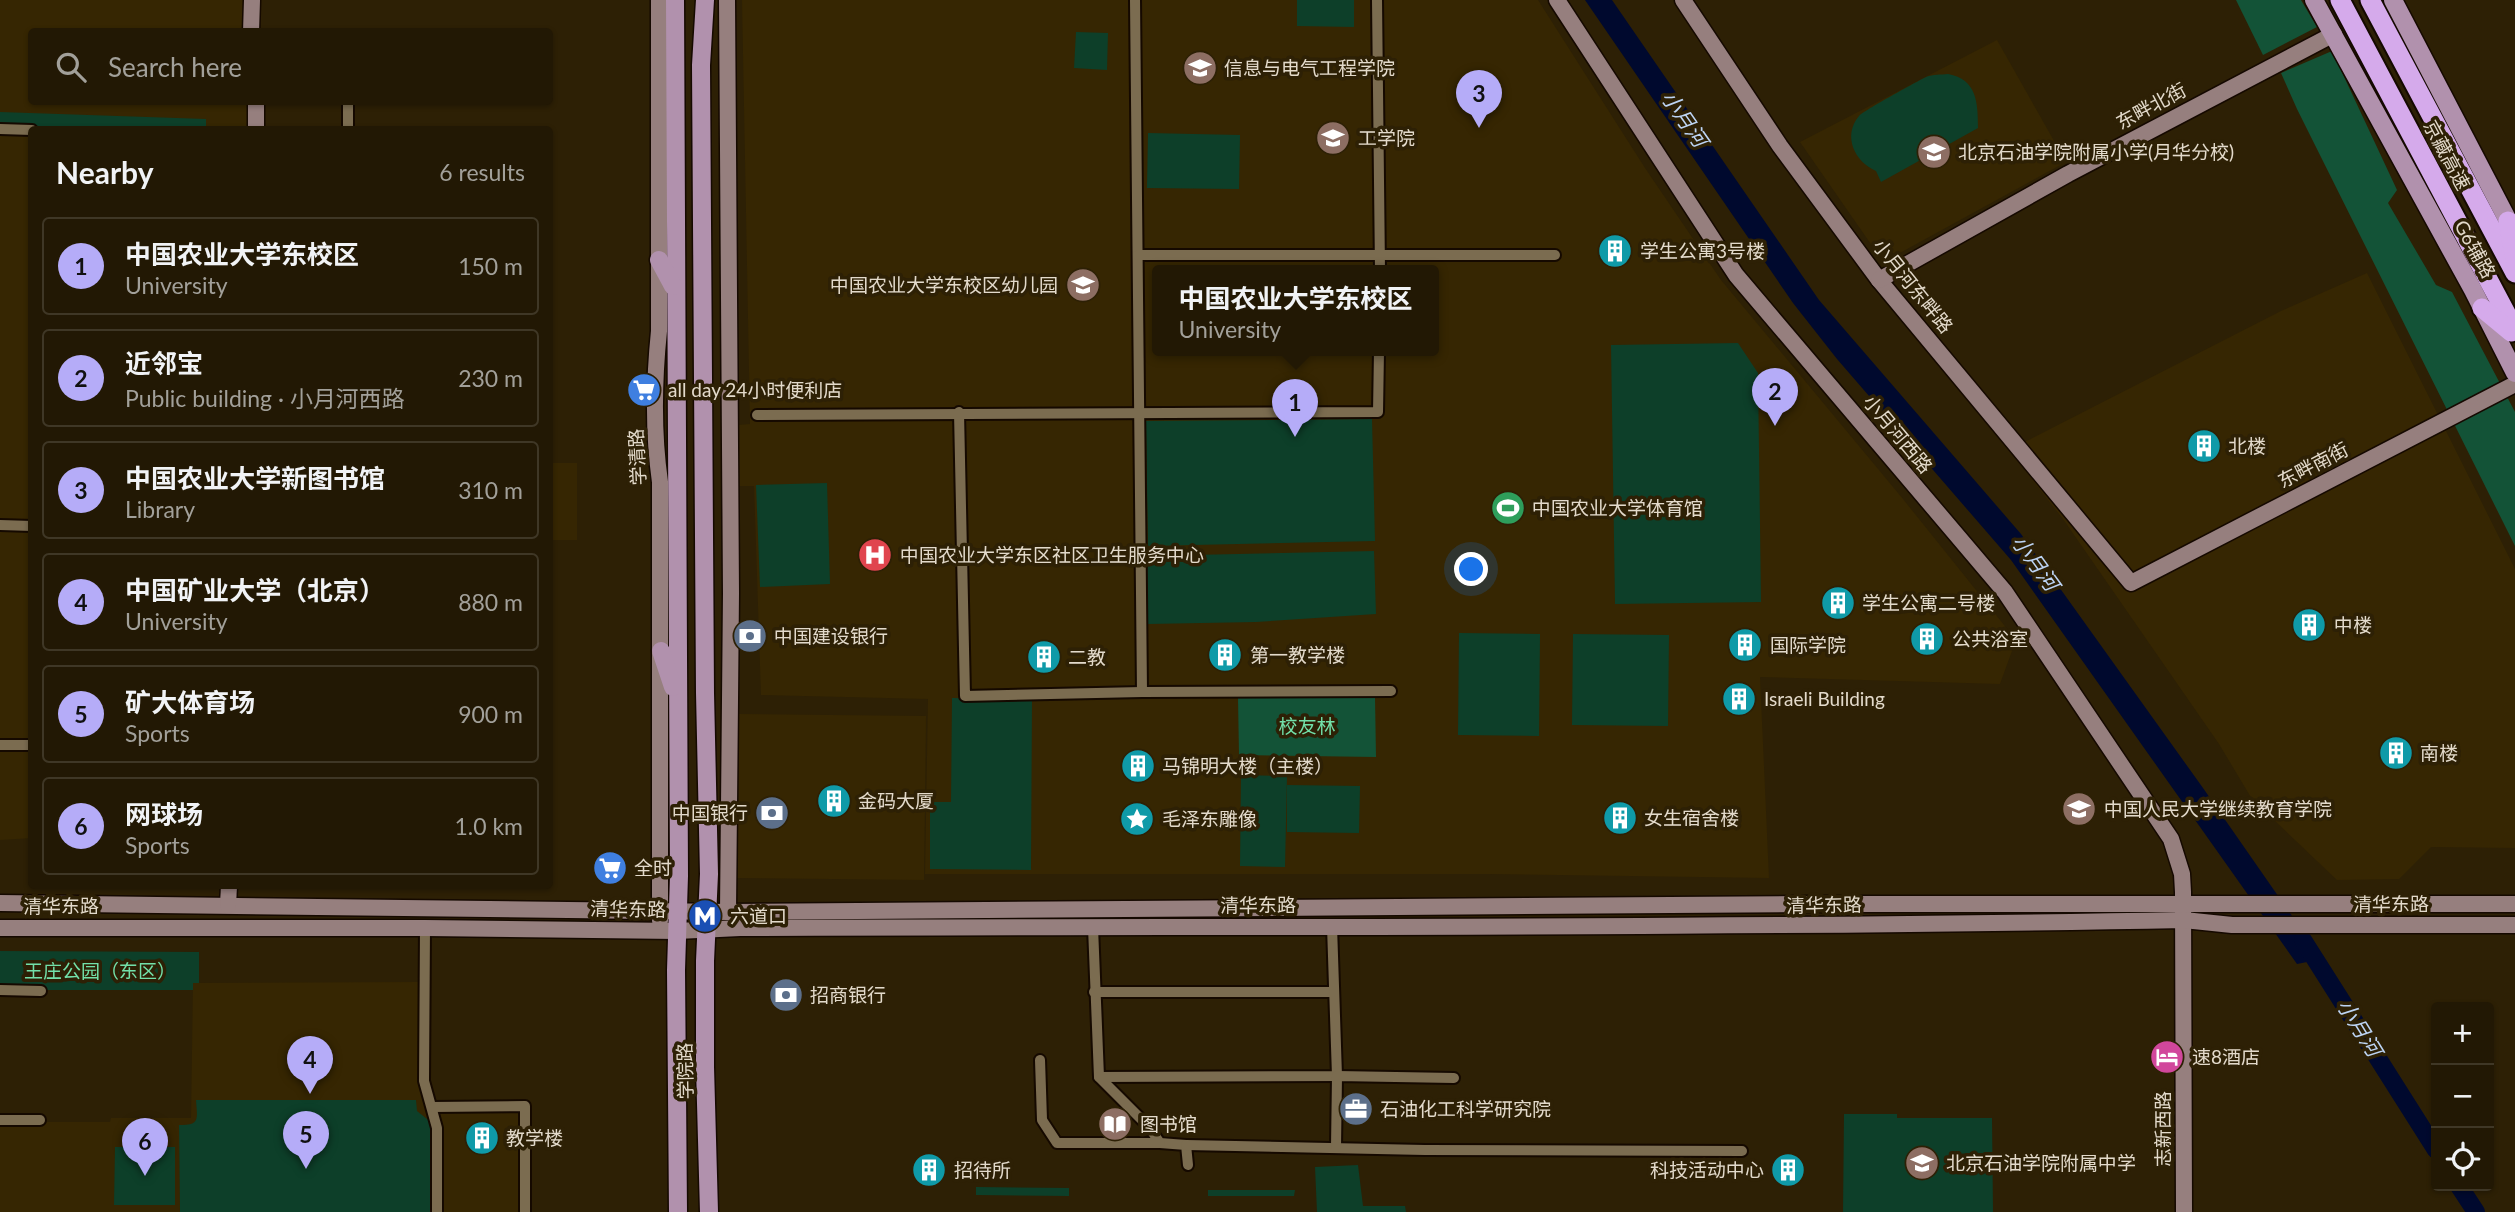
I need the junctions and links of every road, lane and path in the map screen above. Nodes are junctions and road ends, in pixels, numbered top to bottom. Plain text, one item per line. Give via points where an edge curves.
1 (251, 0) edge
2 (659, 0) edge
3 (675, 0) edge
4 (705, 0) edge
5 (727, 0) edge
6 (1135, 0) edge
7 (1377, 0) edge
8 (1557, 0) edge
9 (1683, 0) edge
10 (2314, 0) edge
11 (2340, 0) edge
12 (2370, 0) edge
13 (2393, 0) edge
14 (251, 28) edge
15 (2334, 34) junction
16 (256, 105) edge
17 (348, 105) edge
18 (256, 126) edge
19 (348, 126) edge
20 (0, 129) edge
21 (28, 130) edge
22 (2512, 227) edge
23 (1138, 255) junction
24 (1380, 255) junction
25 (1555, 255) dead end
26 (659, 260) junction
27 (2515, 260) edge
28 (1380, 265) edge
29 (2515, 273) edge
30 (1879, 280) junction
31 (675, 289) junction
32 (2482, 308) junction
33 (2515, 330) edge
34 (2515, 335) edge
35 (1379, 356) edge
36 (2515, 373) edge
37 (2515, 384) edge
38 (959, 412) junction
39 (1140, 412) junction
40 (757, 415) dead end
41 (0, 525) edge
42 (28, 526) edge
43 (2131, 583) joint
44 (661, 651) junction
45 (1391, 691) dead end
46 (1142, 692) junction
47 (677, 697) junction
48 (0, 745) edge
49 (28, 745) edge
50 (229, 889) edge
51 (0, 903) edge
52 (1800, 904) junction
53 (2515, 904) edge
54 (229, 905) junction
55 (669, 911) junction
56 (728, 912) junction
57 (2184, 912) junction
58 (707, 920) junction
59 (2515, 925) edge
60 (1332, 926) junction
61 (1800, 926) junction
62 (214, 927) junction
63 (243, 927) junction
64 (1093, 927) junction
65 (0, 928) edge
66 (425, 928) junction
67 (669, 931) junction
68 (0, 990) edge
69 (41, 991) dead end
70 (1094, 992) junction
71 (1334, 992) junction
72 (1040, 1060) dead end
73 (1337, 1076) junction
74 (1099, 1077) junction
75 (1454, 1078) dead end
76 (432, 1107) junction
77 (0, 1120) edge
78 (40, 1121) dead end
79 (1160, 1143) junction
80 (1186, 1145) junction
81 (1336, 1147) junction
82 (1742, 1151) dead end
83 (1188, 1165) dead end
84 (437, 1212) edge
85 (525, 1212) edge
86 (678, 1212) edge
87 (709, 1212) edge
88 (2183, 1212) edge

1 - 14 main road
2 - 26 main road, 学清路
3 - 31 main road, 学清路
4 - 58 main road via 701,65
5 - 56 main road
6 - 23 street
7 - 24 street
8 - 57 main road, 小月河西路 via 1735,275 2005,592 2171,839 2182,874
9 - 30 main road, 小月河东畔路 via 1780,146
10 - 15 main road, G6辅路
11 - 33 highway, 京藏高速
12 - 29 highway, 京藏高速
13 - 22 main road
15 - 30 main road, 东畔北街 via 2067,174
15 - 32 main road, G6辅路
16 - 18 main road
17 - 19 street
20 - 21 street
22 - 27 highway
23 - 24 street
23 - 39 street
24 - 25 street
24 - 28 street
26 - 31 main road
26 - 44 main road, 学清路 via 656,368
30 - 43 main road, 小月河东畔路
31 - 47 main road, 学清路
32 - 34 highway
32 - 36 main road, G6辅路
35 - 39 street via 1378,412
37 - 43 main road, 东畔南街
38 - 39 street
38 - 40 street
38 - 46 street via 965,696
39 - 46 street
41 - 42 street
44 - 47 main road
44 - 55 main road, 学清路
45 - 46 street
47 - 55 main road, 学清路
48 - 49 street
50 - 54 main road
51 - 54 main road, 清华东路
52 - 56 main road, 清华东路
52 - 57 main road, 清华东路
52 - 61 main road
53 - 57 main road, 清华东路 via 2246,905
54 - 55 main road, 清华东路
54 - 62 main road
54 - 63 main road
55 - 58 main road, 清华东路
55 - 67 main road, 学院路
56 - 58 main road, 清华东路
57 - 59 main road, 清华东路 via 2260,925
57 - 61 main road, 清华东路
57 - 88 main road, 志新西路
58 - 64 main road, 清华东路
58 - 67 main road, 清华东路
58 - 87 main road, 学院路
60 - 61 main road, 清华东路
60 - 64 main road, 清华东路
60 - 71 street
62 - 63 main road, 清华东路
62 - 65 main road, 清华东路
63 - 66 main road, 清华东路
64 - 70 street
66 - 67 main road, 清华东路
66 - 76 street via 424,1081
67 - 86 main road, 学院路
68 - 69 street
70 - 71 street
70 - 74 street
71 - 73 street
72 - 79 street via 1042,1120 1057,1143
73 - 74 street
73 - 75 street
73 - 81 street
74 - 79 street
76 - 84 street via 437,1128
76 - 85 street via 525,1106
77 - 78 street
79 - 80 street
80 - 81 street
80 - 83 street
81 - 82 street

